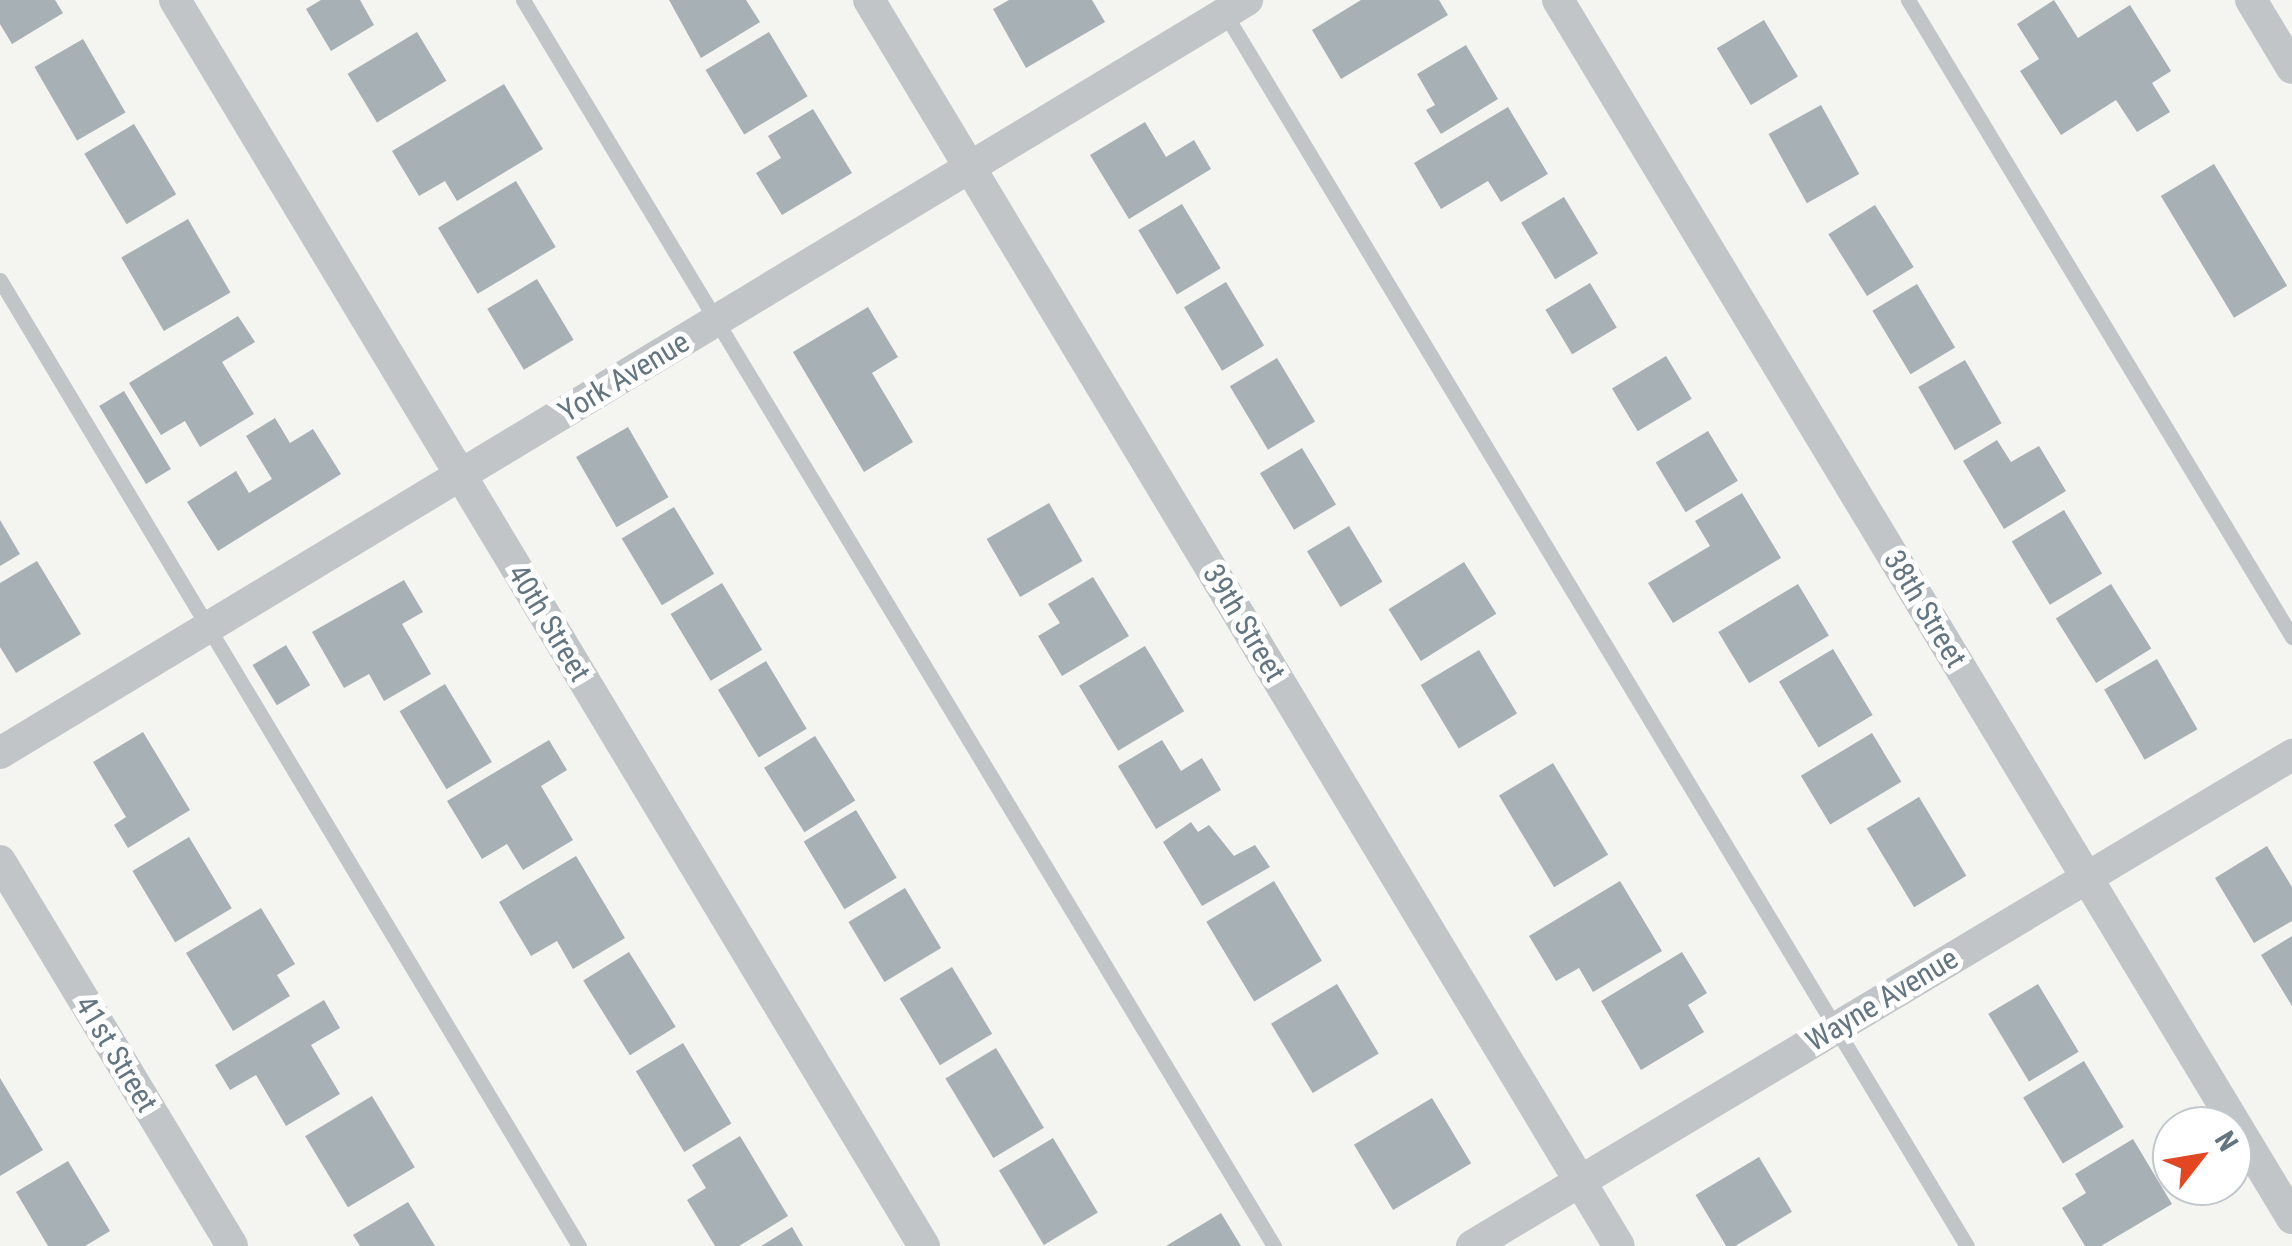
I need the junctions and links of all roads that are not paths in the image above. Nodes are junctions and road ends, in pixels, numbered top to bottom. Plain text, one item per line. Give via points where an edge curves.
1 (175, 0) edge
2 (523, 0) edge
3 (869, 0) edge
4 (1558, 0) edge
5 (1908, 0) edge
6 (2251, 0) edge
7 (1230, 4) edge
8 (2292, 68) edge
9 (970, 168) junction
10 (0, 280) edge
11 (717, 320) junction
12 (460, 475) junction
13 (207, 628) junction
14 (2292, 637) edge
15 (0, 752) edge
16 (2292, 755) edge
17 (0, 861) edge
18 (2087, 878) junction
19 (1836, 1028) junction
20 (1580, 1180) junction
21 (2292, 1218) edge
22 (232, 1246) edge
23 (579, 1246) edge
24 (924, 1246) edge
25 (1274, 1246) edge
26 (1472, 1246) edge
27 (1619, 1246) edge
28 (1967, 1246) edge

1 - 12 street, 40th Street
2 - 11 lane
3 - 9 street, 39th Street
4 - 18 street, 38th Street
5 - 14 lane
6 - 8 street
7 - 9 street, York Avenue
7 - 19 lane
9 - 11 street, York Avenue
9 - 20 street, 39th Street
10 - 13 lane
11 - 12 street, York Avenue
11 - 25 lane
12 - 13 street, York Avenue
12 - 24 street, 40th Street
13 - 15 street, York Avenue
13 - 23 lane
16 - 18 street, Wayne Avenue
17 - 22 street, 41st Street
18 - 19 street, Wayne Avenue
18 - 21 street, 38th Street
19 - 20 street, Wayne Avenue
19 - 28 lane
20 - 26 street, Wayne Avenue
20 - 27 street, 39th Street

